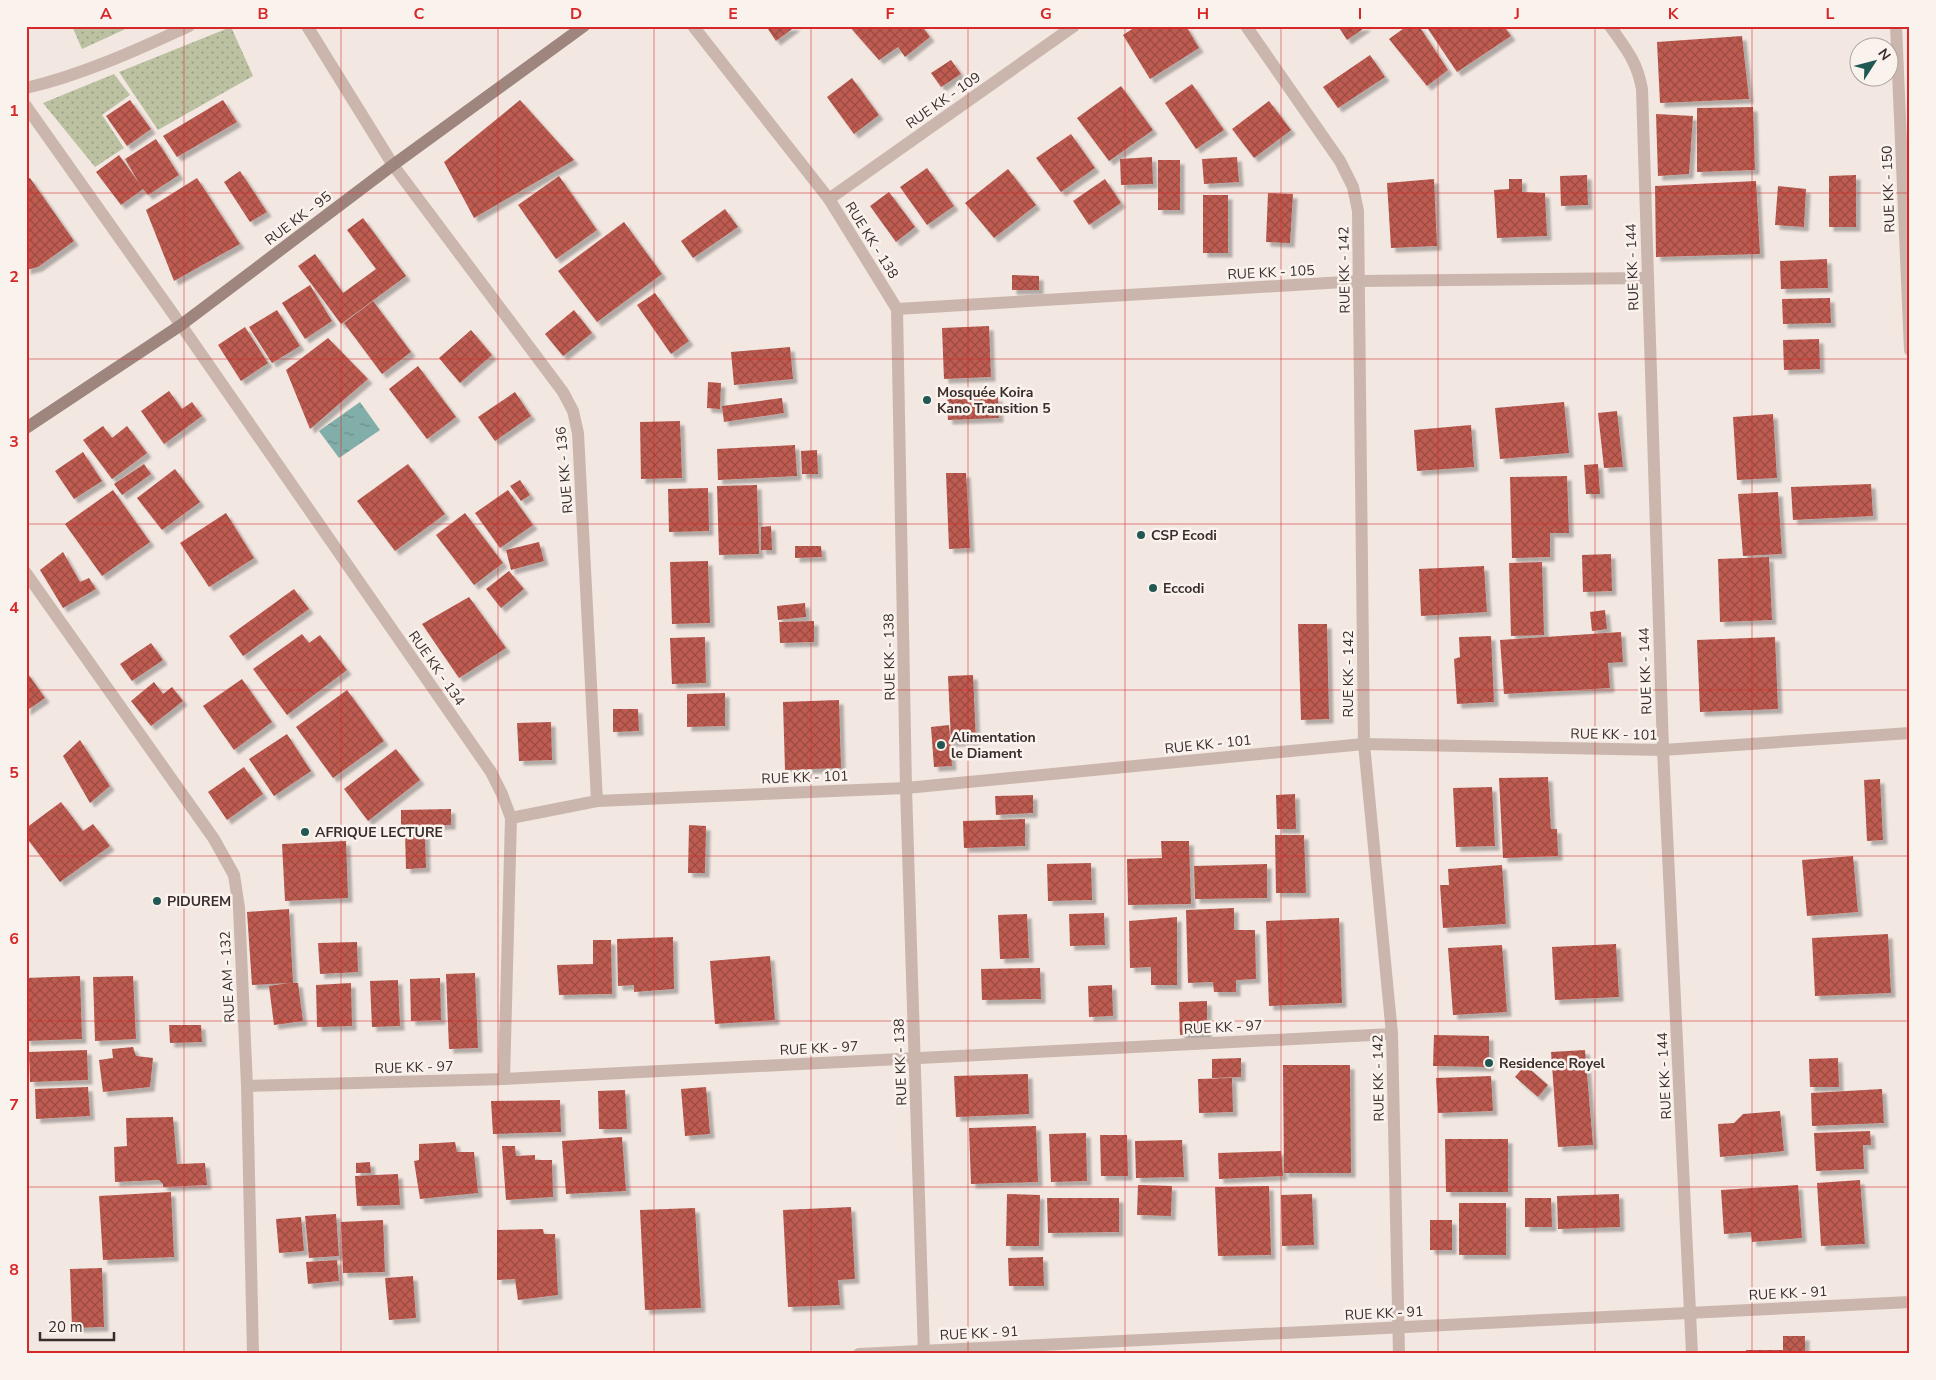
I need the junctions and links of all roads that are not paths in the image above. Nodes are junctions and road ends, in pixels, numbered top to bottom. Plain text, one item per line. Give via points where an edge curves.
1 (189, 26) edge
2 (307, 26) edge
3 (584, 26) edge
4 (693, 26) edge
5 (1074, 26) edge
6 (1246, 26) edge
7 (1610, 26) edge
8 (1896, 26) edge
9 (26, 88) edge
10 (26, 106) edge
11 (393, 165) junction
12 (829, 199) junction
13 (1648, 278) junction
14 (1360, 281) junction
15 (897, 309) junction
16 (181, 324) junction
17 (1910, 350) edge
18 (26, 428) edge
19 (26, 573) edge
20 (1910, 733) edge
21 (1364, 744) junction
22 (1663, 750) junction
23 (906, 788) junction
24 (597, 801) junction
25 (511, 818) junction
26 (1392, 1034) junction
27 (915, 1058) junction
28 (504, 1079) junction
29 (246, 1086) junction
30 (1910, 1302) edge
31 (1690, 1313) junction
32 (1398, 1328) junction
33 (923, 1352) edge
34 (252, 1354) edge
35 (859, 1354) edge
36 (1399, 1354) edge
37 (1692, 1354) edge

1 - 9 street via 84,70
2 - 11 street, RUE KK - 136
3 - 11 street, RUE KK - 95
4 - 12 street, RUE KK - 138
5 - 12 street, RUE KK - 109
6 - 14 street, RUE KK - 142 via 1340,161 1353,187 1358,211
7 - 13 street, RUE KK - 144 via 1635,61 1640,74
8 - 17 street, RUE KK - 150
10 - 16 street, RUE KK - 134
11 - 16 street, RUE KK - 95
11 - 24 street, RUE KK - 136 via 573,411 578,433
12 - 15 street, RUE KK - 138
13 - 14 street, RUE KK - 105
13 - 22 street, RUE KK - 144
14 - 15 street, RUE KK - 105
14 - 21 street, RUE KK - 142
15 - 23 street, RUE KK - 138
16 - 18 street, RUE KK - 95
16 - 25 street, RUE KK - 134 via 491,772
19 - 29 street, RUE AM - 132 via 214,839 234,875
20 - 22 street, RUE KK - 101
21 - 22 street, RUE KK - 101
21 - 23 street, RUE KK - 101
21 - 26 street, RUE KK - 142
22 - 31 street, RUE KK - 144
23 - 24 street, RUE KK - 101
23 - 27 street, RUE KK - 138
24 - 25 street, RUE KK - 101
25 - 28 street, RUE KK - 134
26 - 27 street, RUE KK - 97
26 - 32 street, RUE KK - 142
27 - 28 street, RUE KK - 97
27 - 33 street, RUE KK - 138
28 - 29 street, RUE KK - 97
29 - 34 street, RUE AM - 132
30 - 31 street, RUE KK - 91
31 - 32 street, RUE KK - 91
31 - 37 street, RUE KK - 144
32 - 33 street, RUE KK - 91
32 - 36 street, RUE KK - 142
33 - 35 street, RUE KK - 91

